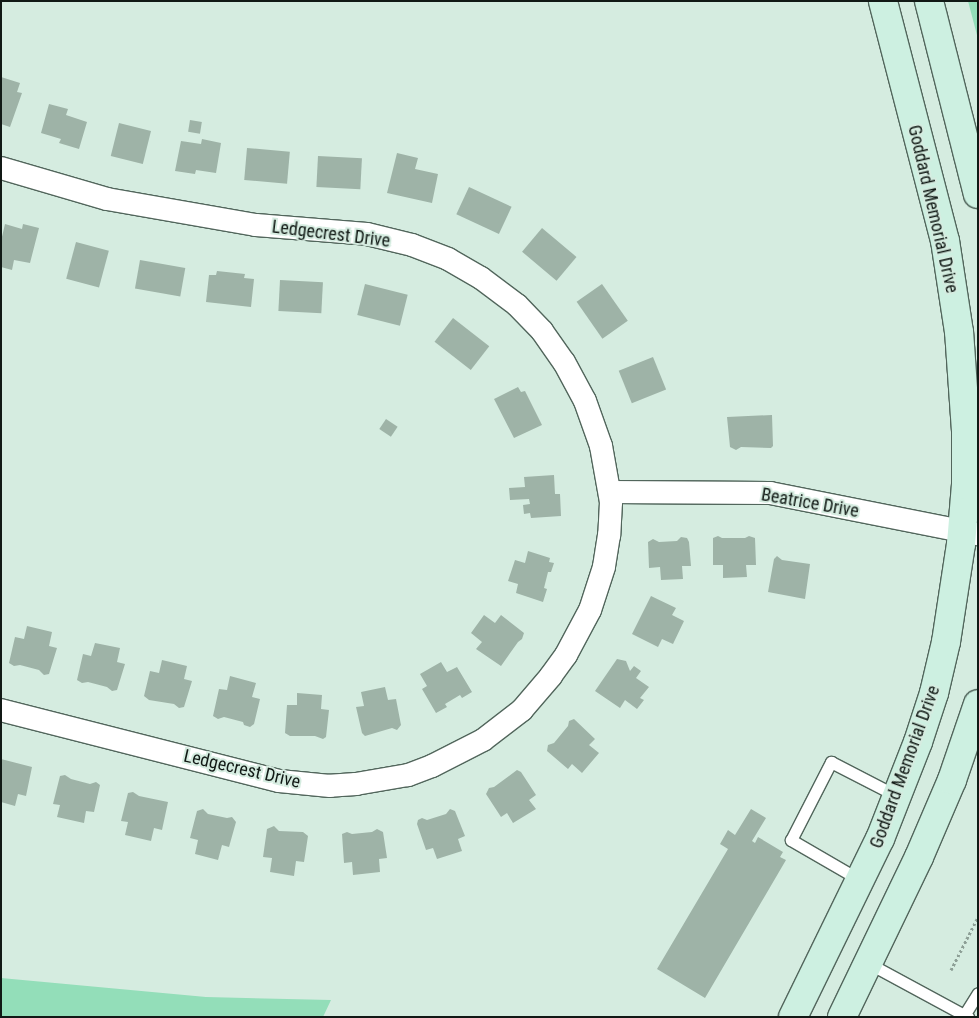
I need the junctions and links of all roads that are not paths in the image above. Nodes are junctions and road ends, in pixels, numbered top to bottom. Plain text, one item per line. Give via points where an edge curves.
1 (883, 1) edge
2 (929, 1) edge
3 (1, 168) edge
4 (978, 194) edge
5 (610, 492) junction
6 (970, 532) edge
7 (978, 704) edge
8 (1, 710) edge
9 (897, 796) junction
10 (860, 880) junction
11 (868, 963) junction
12 (978, 994) edge
13 (965, 1016) edge
14 (793, 1017) edge
15 (842, 1017) edge

1 - 6 main road, Goddard Memorial Drive via 945,242 959,332
2 - 4 main road
3 - 5 street, Ledgecrest Drive via 107,199 256,225 368,234 412,245 448,259 517,305 542,331 564,362 585,401 601,446
5 - 6 street, Beatrice Drive via 770,493
5 - 8 street, Ledgecrest Drive via 604,566 590,610 566,655 522,710 505,724 465,751 408,775 330,786 279,781
6 - 9 main road, Goddard Memorial Drive via 936,685
7 - 11 main road via 946,796
9 - 10 main road, Goddard Memorial Drive
9 - 10 lane via 830,762 792,840
10 - 14 main road, Goddard Memorial Drive
11 - 13 lane
11 - 15 main road
12 - 13 lane

